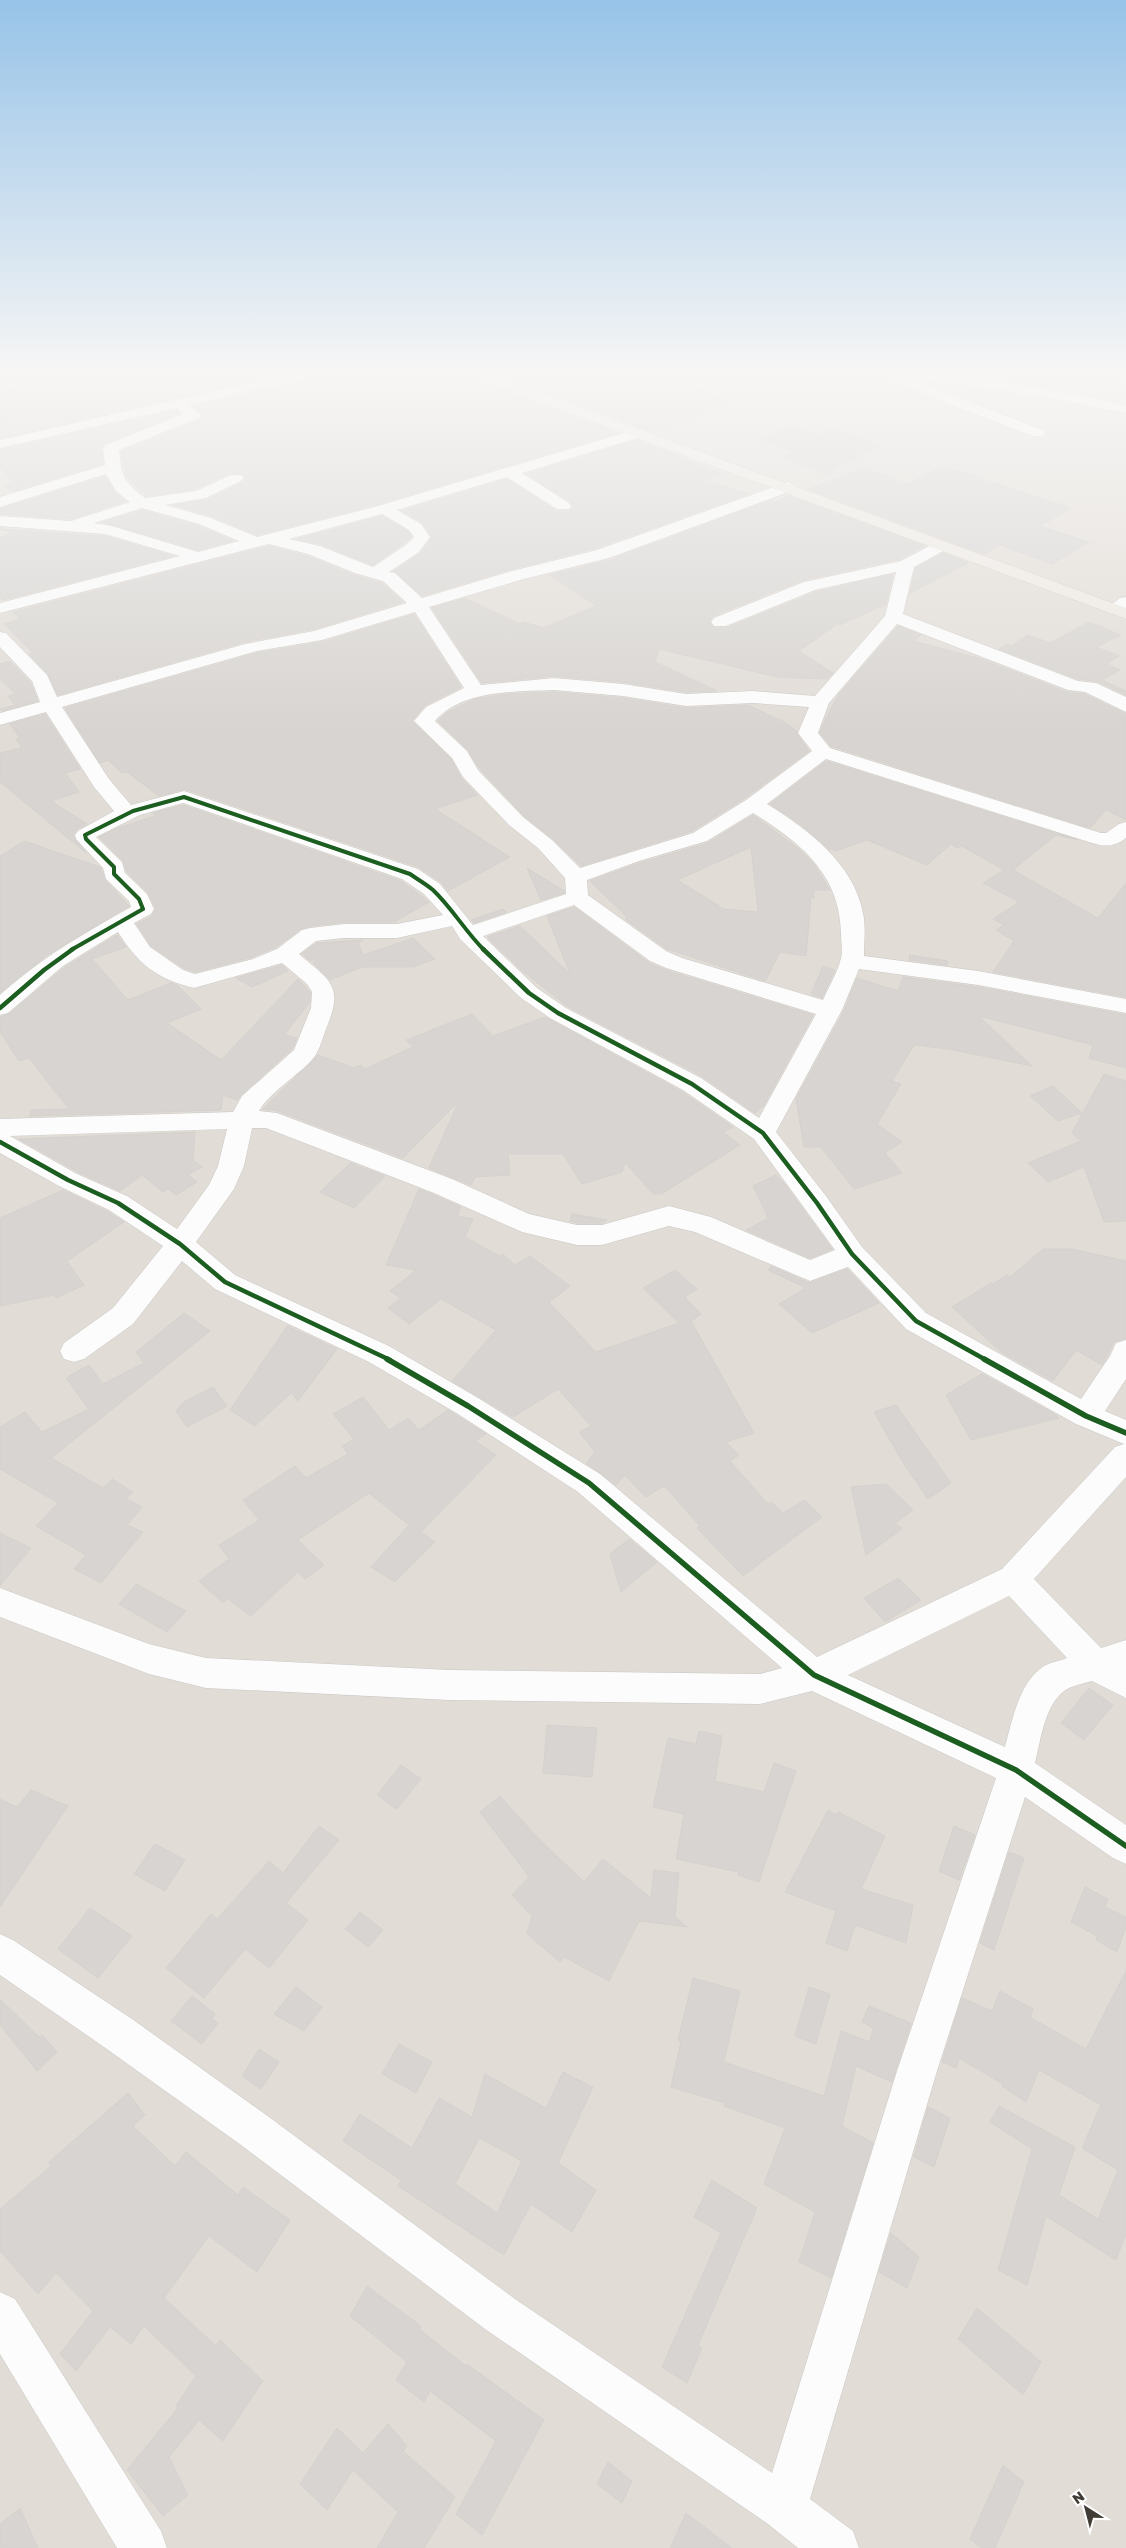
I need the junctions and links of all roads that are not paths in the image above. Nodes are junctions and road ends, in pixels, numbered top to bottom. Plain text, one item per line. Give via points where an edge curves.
1 (26, 494) edge
2 (130, 494) edge
3 (202, 494) edge
4 (435, 494) edge
5 (544, 494) edge
6 (769, 494) edge
7 (806, 494) edge
8 (826, 494) edge
9 (0, 502) edge
10 (142, 503) junction
11 (563, 506) dead end
12 (384, 509) junction
13 (0, 521) edge
14 (69, 526) junction
15 (262, 540) junction
16 (938, 546) junction
17 (196, 557) junction
18 (906, 565) junction
19 (376, 573) junction
20 (419, 605) junction
21 (1124, 606) edge
22 (0, 608) edge
23 (894, 617) junction
24 (720, 622) dead end
25 (0, 637) edge
26 (476, 691) junction
27 (820, 702) junction
28 (51, 705) junction
29 (1126, 706) edge
30 (0, 719) edge
31 (823, 752) junction
32 (753, 804) junction
33 (127, 813) junction
34 (1126, 828) edge
35 (577, 887) junction
36 (122, 921) junction
37 (463, 926) junction
38 (285, 954) junction
39 (851, 961) junction
40 (1126, 1006) edge
41 (0, 1008) edge
42 (830, 1010) junction
43 (242, 1118) junction
44 (0, 1128) edge
45 (763, 1133) junction
46 (0, 1142) edge
47 (180, 1244) junction
48 (852, 1254) junction
49 (74, 1351) dead end
50 (1126, 1351) edge
51 (1086, 1416) junction
52 (1126, 1433) edge
53 (1126, 1456) edge
54 (1013, 1579) junction
55 (0, 1602) edge
56 (1111, 1661) edge
57 (814, 1675) junction
58 (1126, 1683) edge
59 (1016, 1770) junction
60 (1126, 1846) edge
61 (0, 1953) edge
62 (0, 2314) edge
63 (784, 2508) junction
64 (144, 2548) edge
65 (836, 2548) edge

1 - 9 street
2 - 10 street
3 - 10 street
4 - 12 street
5 - 11 street
6 - 20 street via 603,554
7 - 16 main road
8 - 21 main road
10 - 14 street
10 - 15 street
12 - 15 street
12 - 19 street via 415,528 422,537 413,548
13 - 14 street
14 - 17 street via 124,533
15 - 17 street
15 - 19 street via 314,550
16 - 18 street
16 - 21 main road
17 - 22 street
18 - 23 street
18 - 24 street via 810,586
19 - 20 street via 389,577
20 - 26 street
20 - 28 street via 316,636 293,637 116,684
23 - 27 street
23 - 29 street via 1075,686 1089,687
25 - 28 street via 40,679
26 - 27 street via 554,684 686,700 753,697
26 - 35 street via 451,700 426,716 424,721 460,755 470,772 516,821 545,844
27 - 31 street via 808,733
28 - 30 street
28 - 33 street via 101,783
31 - 32 street
31 - 34 street via 1099,839 1110,840
32 - 35 street via 700,837 632,857
32 - 39 street via 793,829 835,872 852,913
33 - 36 street via 85,835 114,867 114,874 144,906
33 - 37 street via 184,797 213,806 410,874 432,889
35 - 37 street
35 - 42 street via 658,956
36 - 38 street via 142,952 167,970 194,981 261,964
36 - 41 street via 59,959
37 - 38 street via 389,932 324,932 305,938
37 - 45 street via 529,993 558,1014 692,1084
38 - 43 street via 315,979 324,992 323,1008 304,1054 251,1102
39 - 40 street via 978,978
39 - 42 street
42 - 45 street
43 - 44 street
43 - 47 street via 231,1166 221,1189
43 - 48 street via 268,1118 443,1186 522,1222 576,1235 602,1236 669,1216 702,1224 810,1271
45 - 48 street via 818,1203
46 - 47 street via 68,1180 118,1203
47 - 49 street via 123,1316
47 - 57 street via 225,1282 379,1354 589,1483
48 - 51 street via 916,1321
50 - 51 street
51 - 52 street
53 - 54 street
54 - 56 street
54 - 57 street
55 - 57 street via 149,1660 206,1673 449,1685 702,1689 760,1689
56 - 58 street
56 - 59 street via 1056,1677 1043,1690 1033,1708
57 - 59 street
59 - 60 street
59 - 63 street via 914,2080
61 - 63 street via 255,2131 500,2314
62 - 64 street
63 - 65 street

